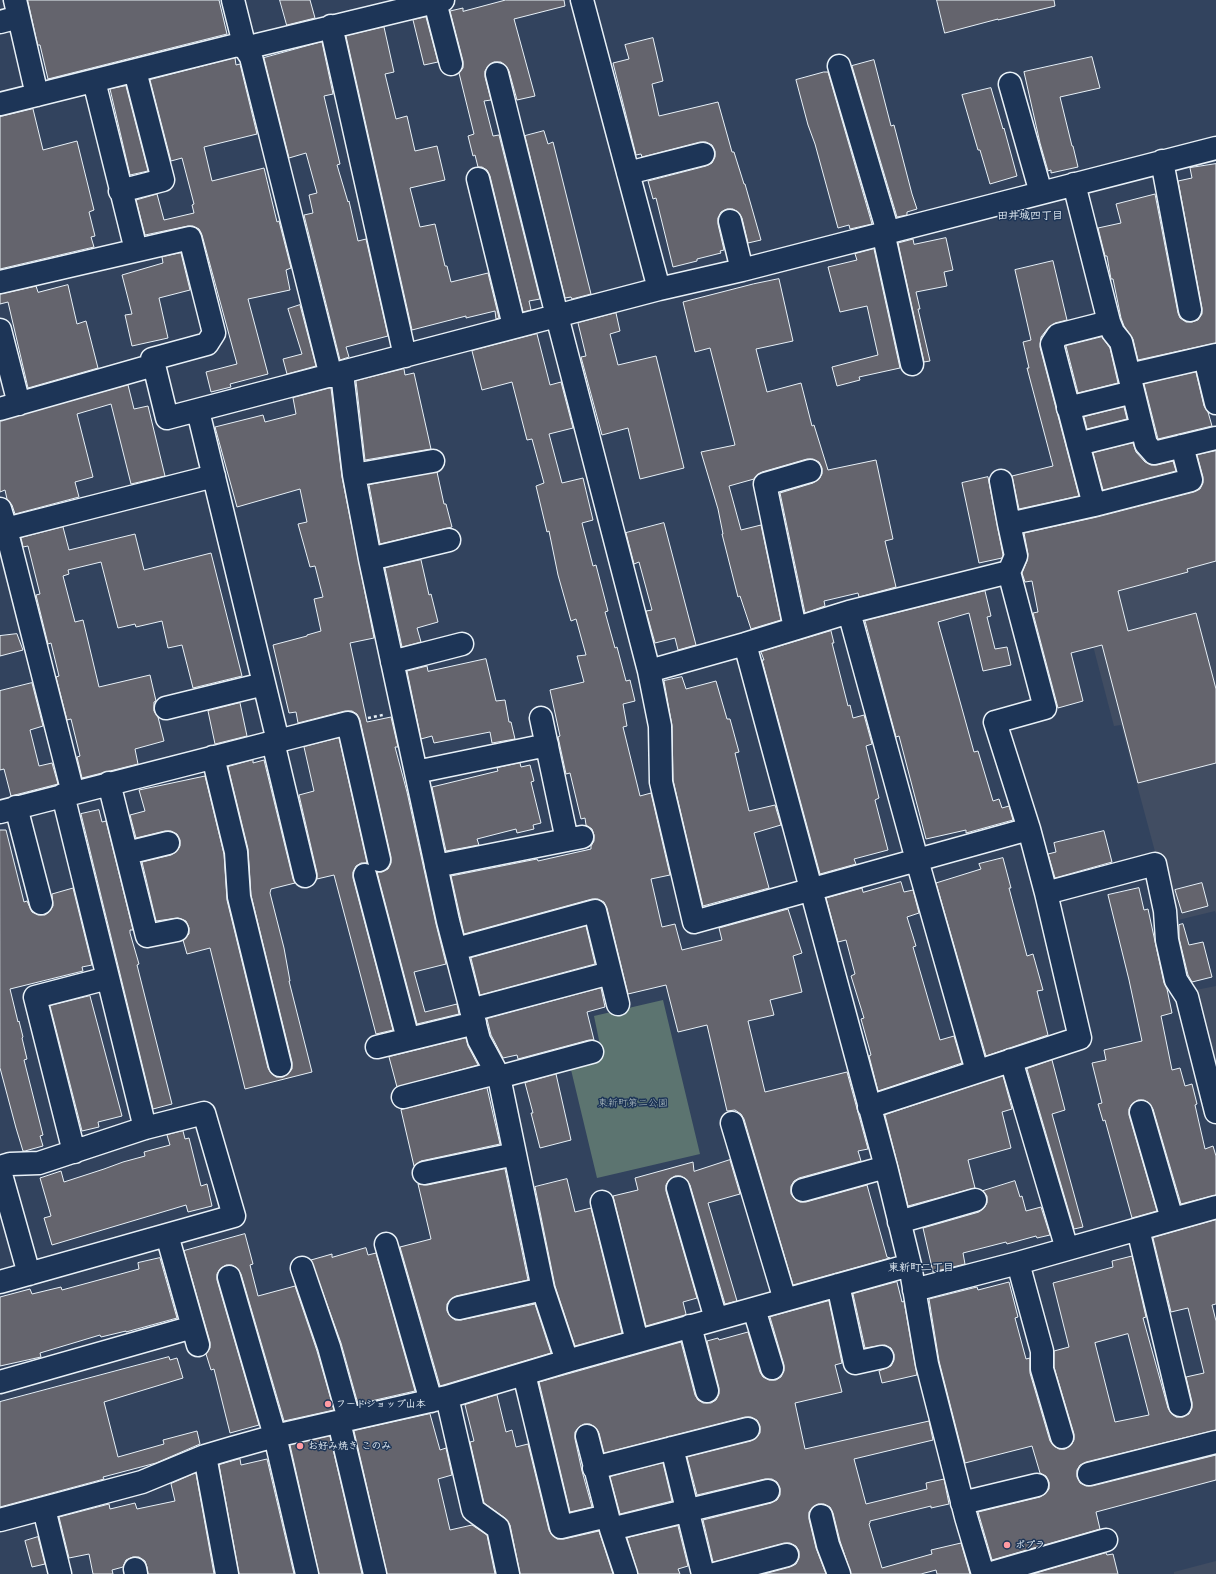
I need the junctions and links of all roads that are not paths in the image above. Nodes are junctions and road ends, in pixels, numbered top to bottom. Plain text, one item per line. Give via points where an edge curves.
1 (233, 0) edge
2 (582, 0) edge
3 (439, 1) edge
4 (11, 13) edge
5 (331, 26) junction
6 (245, 48) junction
7 (451, 64) dead end
8 (839, 66) dead end
9 (135, 71) junction
10 (497, 74) dead end
11 (94, 81) junction
12 (1010, 84) dead end
13 (37, 95) junction
14 (0, 104) edge
15 (1216, 148) edge
16 (703, 154) dead end
17 (1162, 161) junction
18 (628, 174) junction
19 (478, 179) dead end
20 (1074, 184) junction
21 (120, 191) junction
22 (1041, 193) junction
23 (730, 221) dead end
24 (885, 232) junction
25 (136, 250) junction
26 (742, 270) junction
27 (0, 282) edge
28 (659, 289) junction
29 (1190, 310) dead end
30 (557, 316) junction
31 (1109, 322) junction
32 (514, 326) junction
33 (0, 330) edge
34 (405, 356) junction
35 (1210, 356) edge
36 (912, 364) dead end
37 (154, 365) junction
38 (337, 374) junction
39 (1131, 384) junction
40 (1216, 403) edge
41 (9, 407) edge
42 (1068, 408) junction
43 (198, 411) junction
44 (1142, 428) junction
45 (1216, 438) edge
46 (1078, 444) junction
47 (1182, 446) junction
48 (433, 461) dead end
49 (810, 471) dead end
50 (354, 475) junction
51 (214, 476) junction
52 (1001, 481) dead end
53 (1094, 505) junction
54 (3, 519) edge
55 (1009, 524) junction
56 (449, 540) dead end
57 (370, 559) junction
58 (1009, 572) junction
59 (849, 612) junction
60 (795, 628) junction
61 (462, 644) dead end
62 (745, 644) junction
63 (392, 662) junction
64 (649, 671) junction
65 (264, 684) junction
66 (166, 708) dead end
67 (541, 718) dead end
68 (275, 741) junction
69 (547, 745) junction
70 (213, 757) junction
71 (416, 772) junction
72 (109, 783) junction
73 (68, 794) junction
74 (8, 810) edge
75 (1029, 829) junction
76 (168, 843) dead end
77 (127, 854) junction
78 (917, 860) junction
79 (436, 866) junction
80 (305, 876) dead end
81 (811, 890) junction
82 (1046, 893) junction
83 (41, 903) dead end
84 (177, 930) dead end
85 (456, 949) junction
86 (610, 973) junction
87 (108, 978) junction
88 (618, 1004) dead end
89 (473, 1017) junction
90 (408, 1039) junction
91 (377, 1047) dead end
92 (592, 1052) dead end
93 (1011, 1060) junction
94 (280, 1065) dead end
95 (977, 1071) junction
96 (497, 1075) junction
97 (403, 1097) dead end
98 (869, 1107) junction
99 (1141, 1112) dead end
100 (1216, 1112) edge
101 (732, 1123) dead end
102 (145, 1128) junction
103 (74, 1152) junction
104 (514, 1154) junction
105 (0, 1167) edge
106 (886, 1167) junction
107 (0, 1170) edge
108 (424, 1173) dead end
109 (678, 1188) dead end
110 (803, 1190) dead end
111 (975, 1200) dead end
112 (602, 1202) dead end
113 (1216, 1207) edge
114 (1172, 1219) junction
115 (899, 1222) junction
116 (1138, 1229) junction
117 (167, 1235) junction
118 (386, 1244) dead end
119 (1067, 1249) junction
120 (1018, 1263) junction
121 (910, 1265) junction
122 (302, 1268) dead end
123 (29, 1274) junction
124 (229, 1277) dead end
125 (0, 1282) edge
126 (838, 1285) junction
127 (543, 1289) junction
128 (914, 1290) junction
129 (785, 1300) junction
130 (459, 1308) dead end
131 (754, 1308) junction
132 (716, 1319) junction
133 (690, 1326) junction
134 (637, 1341) junction
135 (882, 1357) dead end
136 (567, 1361) junction
137 (772, 1368) dead end
138 (524, 1374) junction
139 (0, 1382) edge
140 (707, 1390) dead end
141 (439, 1399) junction
142 (1180, 1406) dead end
143 (344, 1421) junction
144 (748, 1429) dead end
145 (275, 1436) junction
146 (587, 1436) dead end
147 (1062, 1437) dead end
148 (1216, 1442) edge
149 (672, 1448) junction
150 (205, 1456) junction
151 (594, 1468) junction
152 (1088, 1474) dead end
153 (1037, 1485) dead end
154 (768, 1491) dead end
155 (962, 1504) junction
156 (44, 1509) junction
157 (686, 1511) junction
158 (821, 1516) dead end
159 (0, 1520) edge
160 (609, 1522) junction
161 (1106, 1540) dead end
162 (787, 1555) dead end
163 (60, 1574) edge
164 (227, 1574) edge
165 (307, 1574) edge
166 (375, 1574) edge
167 (508, 1574) edge
168 (626, 1574) edge
169 (703, 1574) edge
170 (715, 1574) edge
171 (839, 1574) edge
172 (983, 1574) edge
173 (988, 1574) edge

1 - 6 street
2 - 18 street
3 - 5 street
3 - 7 street
4 - 13 street
5 - 6 street
5 - 34 street
6 - 9 street via 237,45
6 - 38 street via 251,57
8 - 24 street
9 - 11 street
9 - 21 street via 163,180
10 - 30 street
11 - 13 street
11 - 21 street
12 - 22 street
13 - 14 street
15 - 17 street
16 - 18 street
17 - 20 street
17 - 29 street
18 - 28 street
19 - 32 street
20 - 22 street
20 - 31 street
21 - 25 street
22 - 24 street
23 - 26 street
24 - 26 street
24 - 36 street
25 - 27 street
25 - 37 street via 190,238 214,333 207,344 152,359
26 - 28 street
28 - 30 street
30 - 32 street
30 - 64 street
31 - 39 street via 1121,342
31 - 42 street via 1058,335 1052,344
32 - 34 street
33 - 41 street
34 - 38 street
35 - 39 street
35 - 40 street
37 - 41 street
37 - 43 street via 167,418
38 - 43 street
38 - 50 street
39 - 42 street
39 - 44 street
42 - 46 street
43 - 51 street
44 - 46 street
44 - 47 street via 1146,444 1154,453
45 - 47 street
46 - 53 street
47 - 53 street via 1191,480
48 - 50 street
49 - 60 street via 764,484
50 - 57 street
51 - 54 street
51 - 65 street
52 - 55 street
53 - 55 street
54 - 73 street
55 - 58 street via 1016,556
56 - 57 street
57 - 63 street
58 - 59 street
58 - 75 street via 1045,708 996,722
59 - 60 street
59 - 78 street
60 - 62 street
61 - 63 street
62 - 64 street
62 - 81 street
63 - 71 street
64 - 81 street via 660,726 661,782 694,922
65 - 66 street
65 - 68 street
67 - 69 street
68 - 70 street
68 - 80 street
68 - 90 street via 348,723 372,867
69 - 71 street
69 - 79 street via 574,838
70 - 72 street
70 - 94 street via 236,852 239,897
71 - 79 street
72 - 73 street
72 - 77 street
73 - 74 street
73 - 87 street
74 - 83 street
75 - 78 street
75 - 82 street
76 - 77 street
77 - 84 street via 147,936
78 - 81 street
78 - 95 street
79 - 85 street
81 - 98 street
82 - 93 street via 1080,1038
82 - 100 street via 1155,864 1176,980 1187,997
85 - 86 street via 594,911
85 - 89 street
86 - 88 street
86 - 89 street
87 - 102 street
87 - 103 street via 35,997
89 - 90 street
89 - 96 street via 479,1040
90 - 91 street
92 - 96 street
93 - 95 street
93 - 119 street
95 - 98 street
96 - 97 street
96 - 104 street
98 - 106 street
99 - 114 street
101 - 129 street
102 - 103 street
102 - 117 street via 204,1113 234,1216
103 - 105 street via 39,1164 10,1164
104 - 108 street
104 - 127 street
106 - 110 street
106 - 115 street
107 - 123 street
109 - 132 street
111 - 115 street
112 - 134 street
113 - 114 street
114 - 116 street
115 - 121 street
116 - 119 street
116 - 142 street
117 - 123 street
117 - 139 street via 196,1336
118 - 141 street
119 - 120 street
120 - 128 street
120 - 147 street via 1042,1351 1042,1369
121 - 126 street
121 - 128 street
122 - 143 street via 329,1347
123 - 125 street
124 - 145 street
126 - 129 street
126 - 135 street via 856,1363
127 - 130 street
127 - 136 street
128 - 155 street via 927,1364
129 - 131 street
131 - 132 street
131 - 137 street
132 - 133 street
133 - 134 street
133 - 140 street
134 - 136 street
136 - 138 street
138 - 141 street
138 - 160 street via 561,1527
141 - 143 street
141 - 167 street via 473,1510 498,1528
143 - 145 street
143 - 166 street
144 - 149 street
145 - 150 street
145 - 165 street
146 - 151 street
148 - 152 street
149 - 151 street
149 - 157 street
150 - 156 street via 142,1482
150 - 164 street
151 - 160 street
153 - 155 street
154 - 157 street
155 - 172 street
156 - 159 street
156 - 163 street
157 - 160 street
157 - 169 street
158 - 171 street
160 - 168 street
161 - 173 street
162 - 170 street

